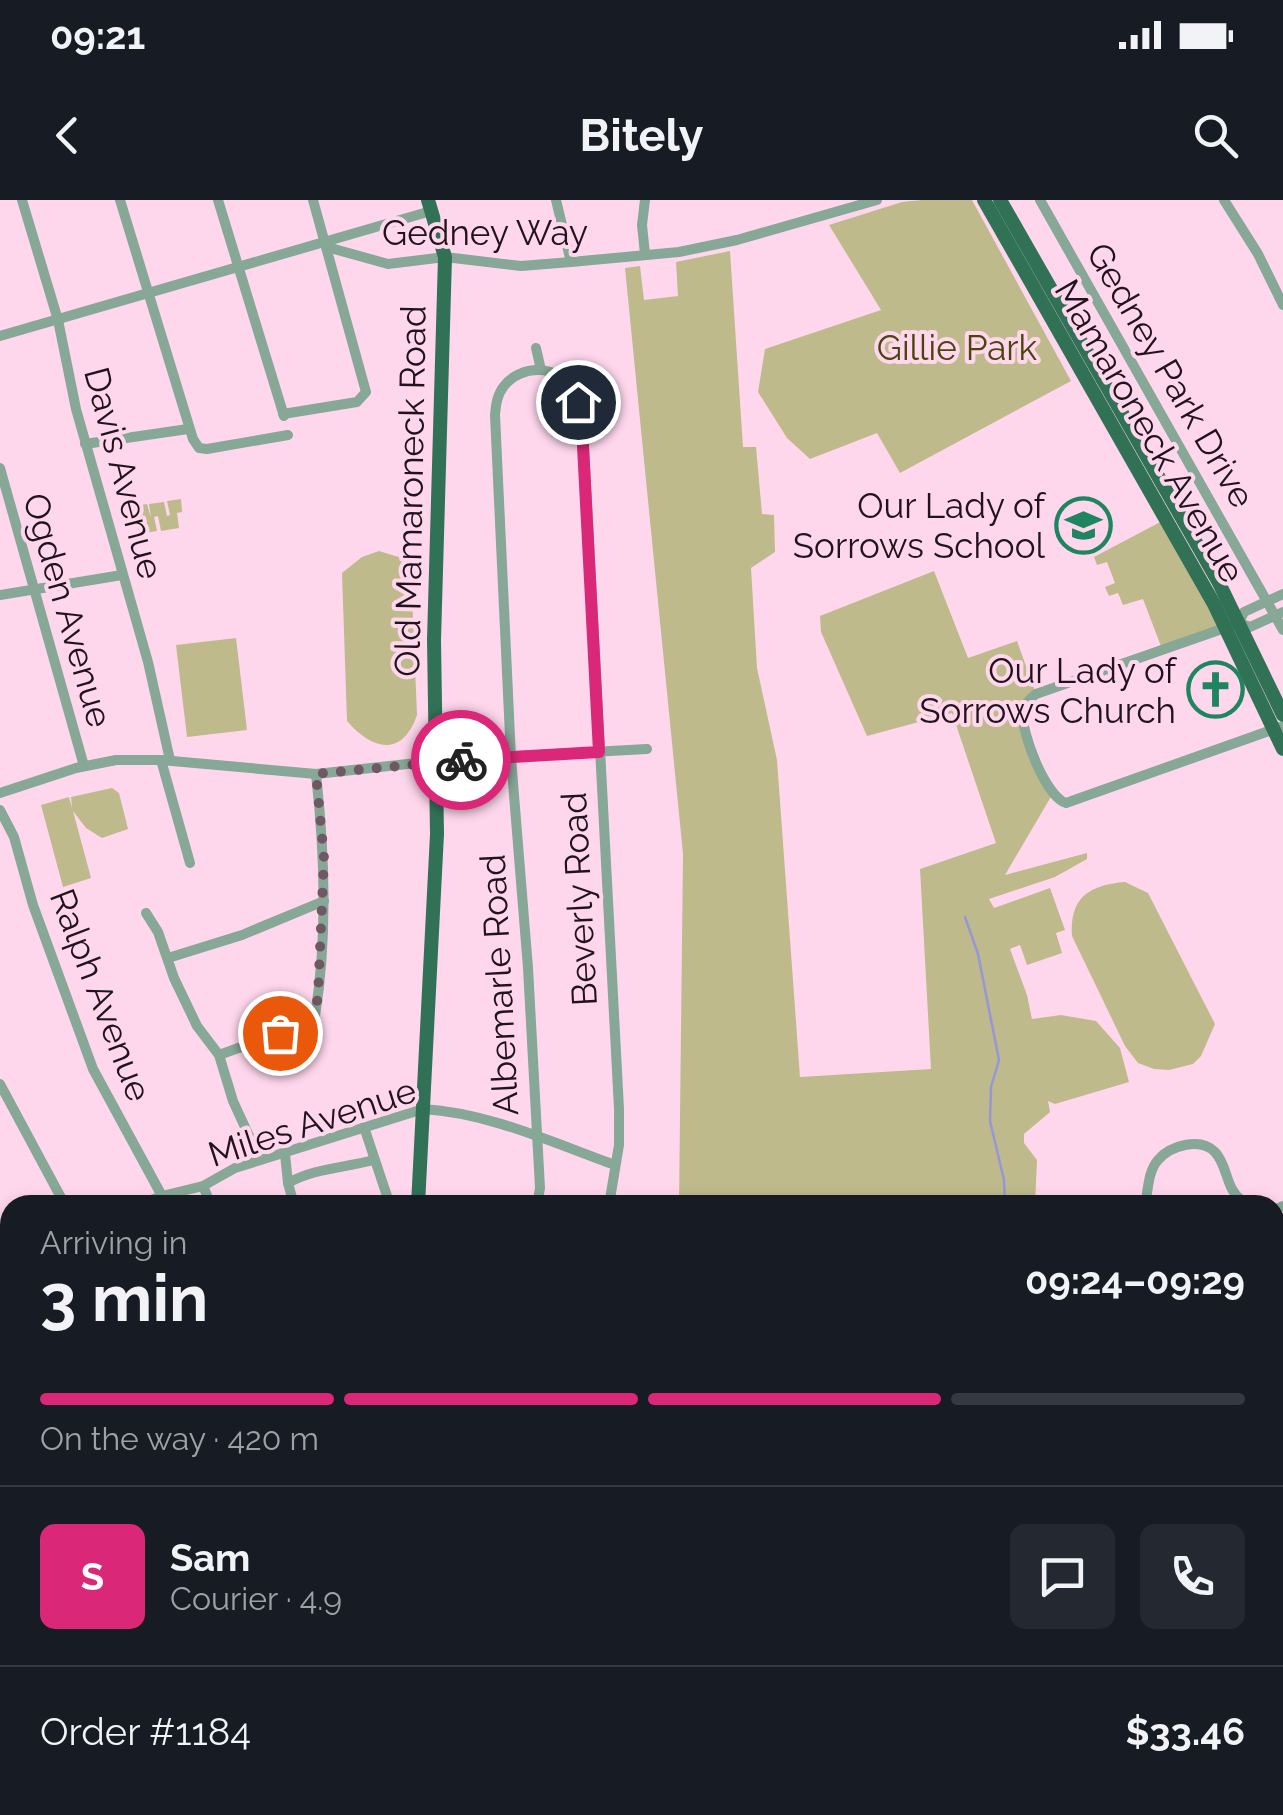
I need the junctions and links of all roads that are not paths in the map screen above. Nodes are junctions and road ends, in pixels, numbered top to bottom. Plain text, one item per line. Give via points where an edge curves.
1 (22, 200) edge
2 (120, 200) edge
3 (218, 200) edge
4 (313, 200) edge
5 (556, 200) edge
6 (645, 200) edge
7 (808, 200) edge
8 (877, 200) edge
9 (984, 200) edge
10 (1000, 200) edge
11 (1040, 200) edge
12 (1224, 200) edge
13 (430, 206) edge
14 (810, 217) junction
15 (327, 244) junction
16 (646, 254) junction
17 (444, 257) junction
18 (571, 262) junction
19 (238, 266) junction
20 (147, 294) junction
21 (1283, 305) edge
22 (58, 320) junction
23 (0, 336) edge
24 (536, 348) dead end
25 (541, 370) junction
26 (188, 429) junction
27 (288, 436) dead end
28 (85, 444) junction
29 (0, 468) edge
30 (122, 575) junction
31 (34, 590) junction
32 (1283, 594) edge
33 (0, 595) edge
34 (1268, 601) junction
35 (1280, 613) edge
36 (1232, 625) junction
37 (1283, 630) edge
38 (1283, 715) edge
39 (1278, 728) edge
40 (648, 749) dead end
41 (1283, 749) edge
42 (599, 752) junction
43 (512, 758) junction
44 (166, 760) junction
45 (438, 761) junction
46 (84, 766) junction
47 (316, 774) junction
48 (0, 792) edge
49 (0, 810) edge
50 (190, 863) dead end
51 (324, 901) junction
52 (146, 913) dead end
53 (168, 958) junction
54 (218, 1055) junction
55 (0, 1084) edge
56 (424, 1110) junction
57 (364, 1127) junction
58 (536, 1137) junction
59 (286, 1154) junction
60 (260, 1160) junction
61 (373, 1160) junction
62 (615, 1165) junction
63 (288, 1183) junction
64 (203, 1186) junction
65 (60, 1195) edge
66 (161, 1195) edge
67 (166, 1195) edge
68 (207, 1195) edge
69 (291, 1195) edge
70 (386, 1195) edge
71 (419, 1195) edge
72 (539, 1195) edge
73 (610, 1195) edge
74 (1148, 1195) edge
75 (1235, 1195) edge

1 - 22 street, Davis Avenue
2 - 20 street
3 - 19 street
4 - 15 street
5 - 18 street
6 - 16 street
7 - 14 street
8 - 14 street, Gedney Way
9 - 36 main road, Mamaroneck Avenue
10 - 36 main road, Mamaroneck Avenue via 1203,554
11 - 34 street, Gedney Park Drive
12 - 21 street
13 - 15 street
13 - 17 main road, Old Mamaroneck Road
14 - 16 street, Gedney Way via 736,240
15 - 17 street, Gedney Way via 388,264
15 - 19 street
15 - 19 street via 366,390 356,402 284,415
16 - 18 street, Gedney Way
17 - 18 street, Gedney Way via 521,266
17 - 45 main road, Old Mamaroneck Road via 434,640
19 - 20 street
20 - 22 street
20 - 26 street
22 - 23 street
22 - 28 street, Davis Avenue
24 - 25 street
25 - 42 street, Beverly Road via 574,390 582,427
25 - 43 street, Albemarle Road via 512,378 495,415
26 - 27 street via 207,449
26 - 28 street
28 - 30 street, Davis Avenue
29 - 31 street, Ogden Avenue
30 - 31 street
30 - 44 street, Davis Avenue via 148,662
31 - 33 street
31 - 46 street, Ogden Avenue
32 - 34 street
34 - 35 street, Gedney Park Drive
34 - 36 street
35 - 36 street via 1250,627
35 - 37 street, Gedney Park Drive
36 - 38 main road, Mamaroneck Avenue
36 - 39 main road, Mamaroneck Avenue
36 - 39 street via 1032,697 1024,721 1044,782 1056,799 1074,802
39 - 41 main road, Mamaroneck Avenue
40 - 42 street
42 - 43 street
42 - 62 street, Beverly Road via 619,1110
43 - 45 street
43 - 58 street, Albemarle Road
44 - 46 street
44 - 47 street
44 - 50 street, Davis Avenue
45 - 47 street
45 - 56 main road, Old Mamaroneck Road
46 - 48 street
47 - 51 street
49 - 66 street, Ralph Avenue via 93,1069
51 - 53 street
51 - 54 street via 315,1016
52 - 53 street
53 - 54 street via 197,1026
54 - 60 street
55 - 65 street
56 - 57 street, Miles Avenue
56 - 58 street, Miles Avenue via 452,1111
56 - 71 main road, Old Mamaroneck Road
57 - 59 street, Miles Avenue
57 - 61 street
58 - 62 street, Miles Avenue
58 - 72 street, Albemarle Road
59 - 60 street, Miles Avenue
59 - 63 street
60 - 64 street, Miles Avenue
61 - 63 street via 322,1168
61 - 70 street
62 - 73 street, Beverly Road
63 - 69 street
64 - 67 street, Miles Avenue
64 - 68 street
74 - 75 street via 1159,1159 1191,1143 1214,1150

